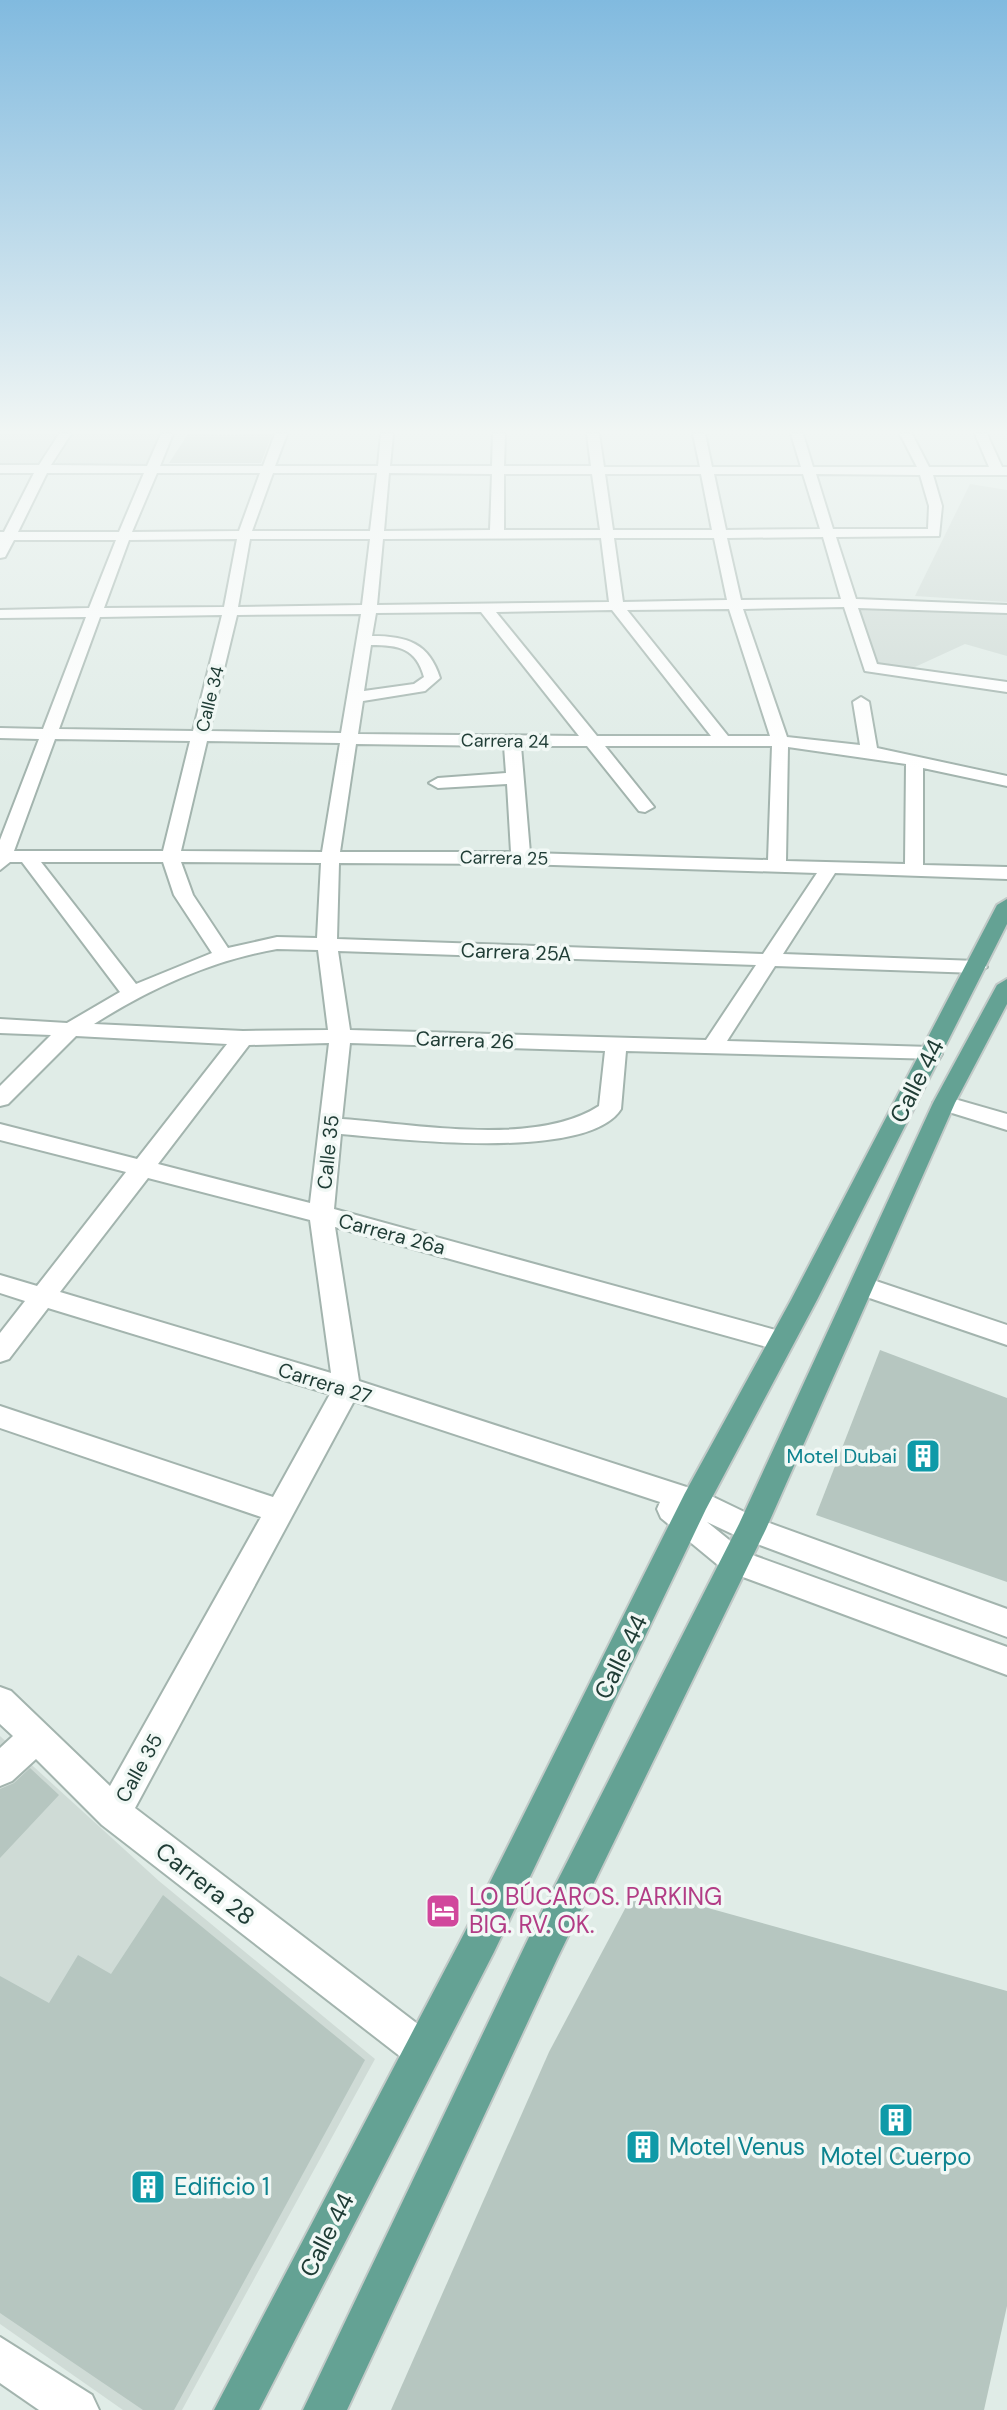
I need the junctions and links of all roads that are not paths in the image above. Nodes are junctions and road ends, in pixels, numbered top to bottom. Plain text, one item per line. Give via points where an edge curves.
1 (120, 546) edge
2 (242, 546) edge
3 (377, 546) edge
4 (608, 546) edge
5 (723, 546) edge
6 (833, 546) edge
7 (851, 603) junction
8 (735, 606) junction
9 (617, 607) junction
10 (486, 609) junction
11 (1007, 609) edge
12 (369, 610) junction
13 (230, 612) junction
14 (95, 613) junction
15 (0, 614) edge
16 (363, 641) junction
17 (1007, 687) edge
18 (355, 697) junction
19 (861, 702) dead end
20 (0, 733) edge
21 (51, 734) junction
22 (201, 735) junction
23 (348, 738) junction
24 (512, 741) junction
25 (590, 741) junction
26 (780, 741) junction
27 (724, 742) junction
28 (869, 751) junction
29 (914, 760) junction
30 (515, 778) junction
31 (1007, 781) edge
32 (438, 783) dead end
33 (645, 807) dead end
34 (171, 855) junction
35 (27, 856) junction
36 (330, 857) junction
37 (521, 858) junction
38 (1, 859) edge
39 (777, 866) junction
40 (829, 868) junction
41 (914, 870) junction
42 (1007, 873) edge
43 (1007, 905) edge
44 (327, 945) junction
45 (223, 955) junction
46 (769, 961) junction
47 (977, 967) junction
48 (1007, 985) edge
49 (134, 996) junction
50 (0, 1026) edge
51 (73, 1028) junction
52 (340, 1036) junction
53 (243, 1038) junction
54 (616, 1045) junction
55 (712, 1048) junction
56 (931, 1054) junction
57 (0, 1099) edge
58 (944, 1103) junction
59 (1007, 1122) edge
60 (330, 1126) junction
61 (0, 1132) edge
62 (142, 1167) junction
63 (321, 1214) junction
64 (0, 1284) edge
65 (864, 1286) junction
66 (39, 1298) junction
67 (1007, 1335) edge
68 (781, 1341) junction
69 (0, 1352) edge
70 (347, 1388) junction
71 (0, 1417) edge
72 (279, 1511) junction
73 (691, 1512) junction
74 (751, 1529) junction
75 (734, 1561) junction
76 (1007, 1623) edge
77 (1007, 1661) edge
78 (0, 1702) edge
79 (37, 1736) junction
80 (0, 1770) edge
81 (114, 1813) junction
82 (423, 2051) junction
83 (0, 2358) edge
84 (77, 2410) edge
85 (236, 2410) edge
86 (325, 2410) edge

1 - 14 street
2 - 13 street, Calle 34
3 - 12 street, Calle 35
4 - 9 street
5 - 8 street
6 - 7 street
7 - 8 street
7 - 11 street
7 - 17 street via 870,668
8 - 9 street
8 - 26 street
9 - 10 street
9 - 27 street
10 - 12 street
10 - 25 street
12 - 13 street
12 - 16 street, Calle 35
13 - 14 street
13 - 22 street, Calle 34
14 - 15 street
14 - 21 street
16 - 18 street, Calle 35
16 - 18 street via 415,647 428,660 432,678 419,688
18 - 23 street, Calle 35
19 - 28 street
20 - 21 street, Carrera 24
21 - 22 street, Carrera 24
21 - 38 street
22 - 23 street, Carrera 24
22 - 34 street, Calle 34
23 - 24 street, Carrera 24
23 - 36 street, Calle 35
24 - 25 street, Carrera 24
24 - 30 street
25 - 27 street, Carrera 24
25 - 33 street
26 - 27 street, Carrera 24
26 - 28 street, Carrera 24
26 - 39 street
28 - 29 street, Carrera 24
29 - 31 street, Carrera 24
29 - 41 street
30 - 32 street
30 - 37 street
34 - 35 street, Carrera 25
34 - 36 street, Carrera 25
34 - 45 street, Calle 34 via 180,890
35 - 38 street, Carrera 25
35 - 49 street
36 - 37 street, Carrera 25
36 - 44 street, Calle 35
37 - 39 street, Carrera 25
39 - 40 street, Carrera 25
40 - 41 street, Carrera 25
40 - 46 street
41 - 42 street, Carrera 25
43 - 47 main road, Calle 44
44 - 45 street, Carrera 25A via 277,943
44 - 46 street, Carrera 25A
44 - 52 street, Calle 35
45 - 49 street, Carrera 25A
46 - 47 street, Carrera 25A
46 - 55 street
47 - 56 main road, Calle 44
48 - 58 main road, Calle 44
49 - 51 street, Carrera 25A
50 - 51 street, Carrera 26
51 - 53 street, Carrera 26
51 - 57 street
52 - 53 street, Carrera 26
52 - 54 street, Carrera 26
52 - 60 street, Calle 35
53 - 62 street
54 - 55 street, Carrera 26
54 - 60 street via 610,1109 590,1125 527,1136
55 - 56 street, Carrera 26
56 - 68 main road, Calle 44
58 - 59 street
58 - 65 main road, Calle 44
60 - 63 street, Calle 35
61 - 62 street, Carrera 26a
62 - 63 street, Carrera 26a
62 - 66 street
63 - 68 street, Carrera 26a
63 - 70 street, Calle 35
64 - 66 street, Carrera 27
65 - 67 street
65 - 74 main road, Calle 44
66 - 69 street
66 - 70 street, Carrera 27
68 - 73 main road, Calle 44
70 - 72 street, Calle 35
70 - 73 street, Carrera 27 via 648,1489
71 - 72 street
72 - 81 street, Calle 35
73 - 74 street, Carrera 27
73 - 75 street, Carrera 27
73 - 82 main road, Calle 44
74 - 75 main road, Calle 44
74 - 76 street, Carrera 27
75 - 77 street, Carrera 27
75 - 86 main road, Calle 44 via 544,1946
78 - 79 street, Carrera 28
79 - 80 street
79 - 81 street, Carrera 28
81 - 82 street, Carrera 28
82 - 85 main road, Calle 44
83 - 84 street

